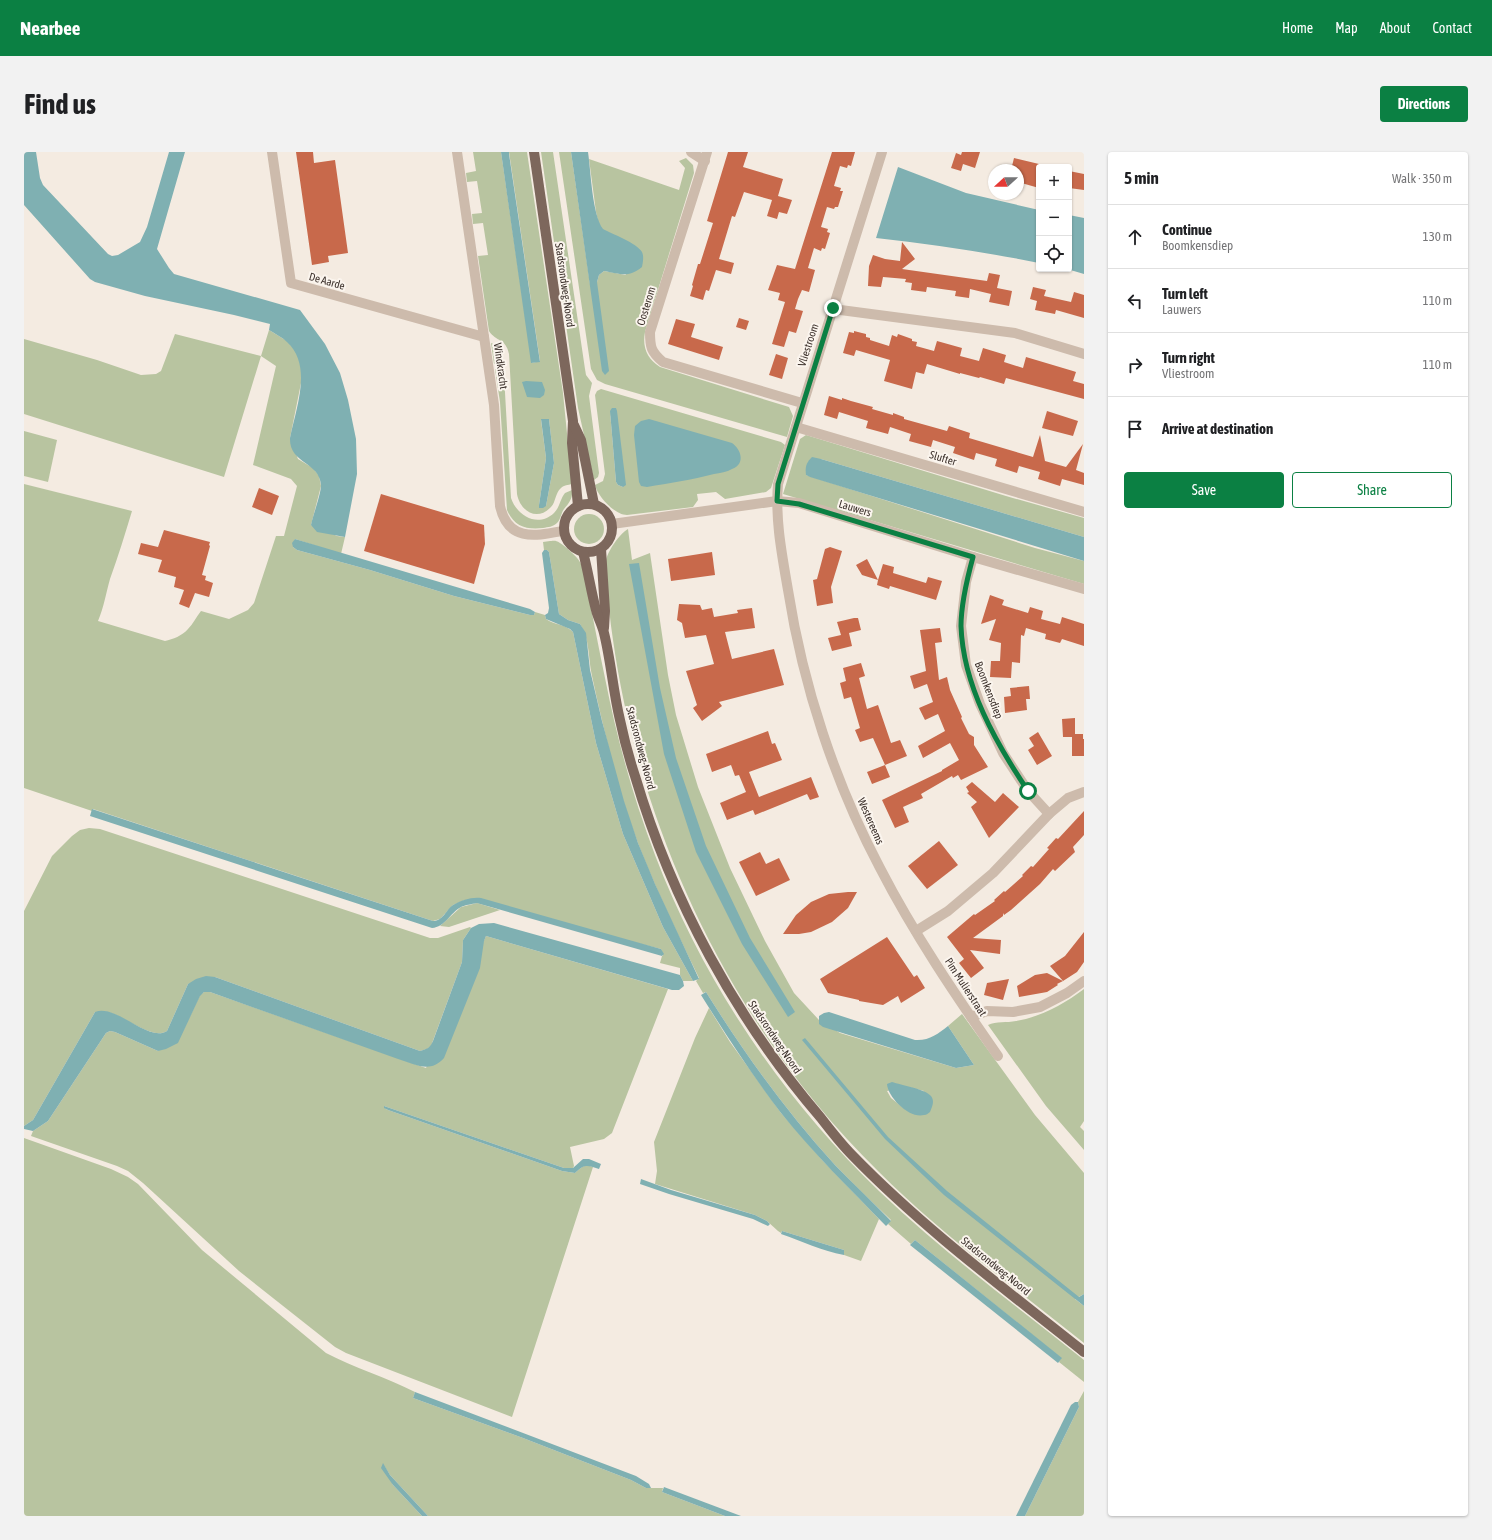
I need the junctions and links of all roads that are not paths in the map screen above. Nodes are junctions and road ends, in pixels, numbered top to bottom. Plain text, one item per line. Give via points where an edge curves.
1 (272, 152) edge
2 (457, 152) edge
3 (534, 152) edge
4 (691, 152) edge
5 (882, 152) edge
6 (706, 156) edge
7 (833, 308) junction
8 (484, 337) junction
9 (1084, 354) edge
10 (802, 403) junction
11 (572, 421) junction
12 (796, 426) junction
13 (777, 501) junction
14 (594, 504) junction
15 (578, 506) junction
16 (1084, 512) edge
17 (612, 524) junction
18 (563, 531) junction
19 (601, 549) junction
20 (583, 552) junction
21 (973, 557) junction
22 (1084, 589) edge
23 (604, 632) junction
24 (1084, 792) edge
25 (1049, 814) junction
26 (916, 931) junction
27 (1084, 981) edge
28 (971, 1017) junction
29 (998, 1056) dead end
30 (1084, 1352) edge

1 - 8 street, De Aarde via 291,283
2 - 8 street, Windkracht
3 - 11 main road, Stadsrondweg-Noord
4 - 6 street, Oosterom
5 - 7 street, Vliestroom
6 - 10 street, Oosterom via 650,332 650,344 655,355 663,362
7 - 9 street via 1015,333
7 - 10 street, Vliestroom
8 - 18 street, Windkracht via 494,405 502,515 511,528 527,536
10 - 12 street, Vliestroom
11 - 14 main road, Stadsrondweg-Noord via 581,440
11 - 15 main road, Stadsrondweg-Noord
12 - 13 street, Vliestroom via 778,484
12 - 16 street, Slufter
13 - 17 street, Lauwers
13 - 21 street, Lauwers via 799,504
13 - 26 street, Westereems via 793,623 807,683 827,748 880,868
14 - 15 main road
14 - 17 main road via 609,515
15 - 18 main road via 564,521
17 - 19 main road via 612,534 608,543
18 - 20 main road via 567,541
19 - 20 main road
19 - 23 main road, Stadsrondweg-Noord
20 - 23 main road, Stadsrondweg-Noord
21 - 22 street, Lauwers
21 - 25 street, Boomkensdiep via 966,582 961,626 966,665 980,704 1003,753 1028,791
23 - 30 main road, Stadsrondweg-Noord via 620,719 635,777 659,848 692,923 724,983 757,1035 800,1095 852,1155 904,1206
24 - 25 street via 1068,798
25 - 26 street via 993,873 948,910
26 - 28 street, Pim Mulierstraat
27 - 28 street via 1040,1007 1013,1012 987,1011
28 - 29 street, Pim Mulierstraat

